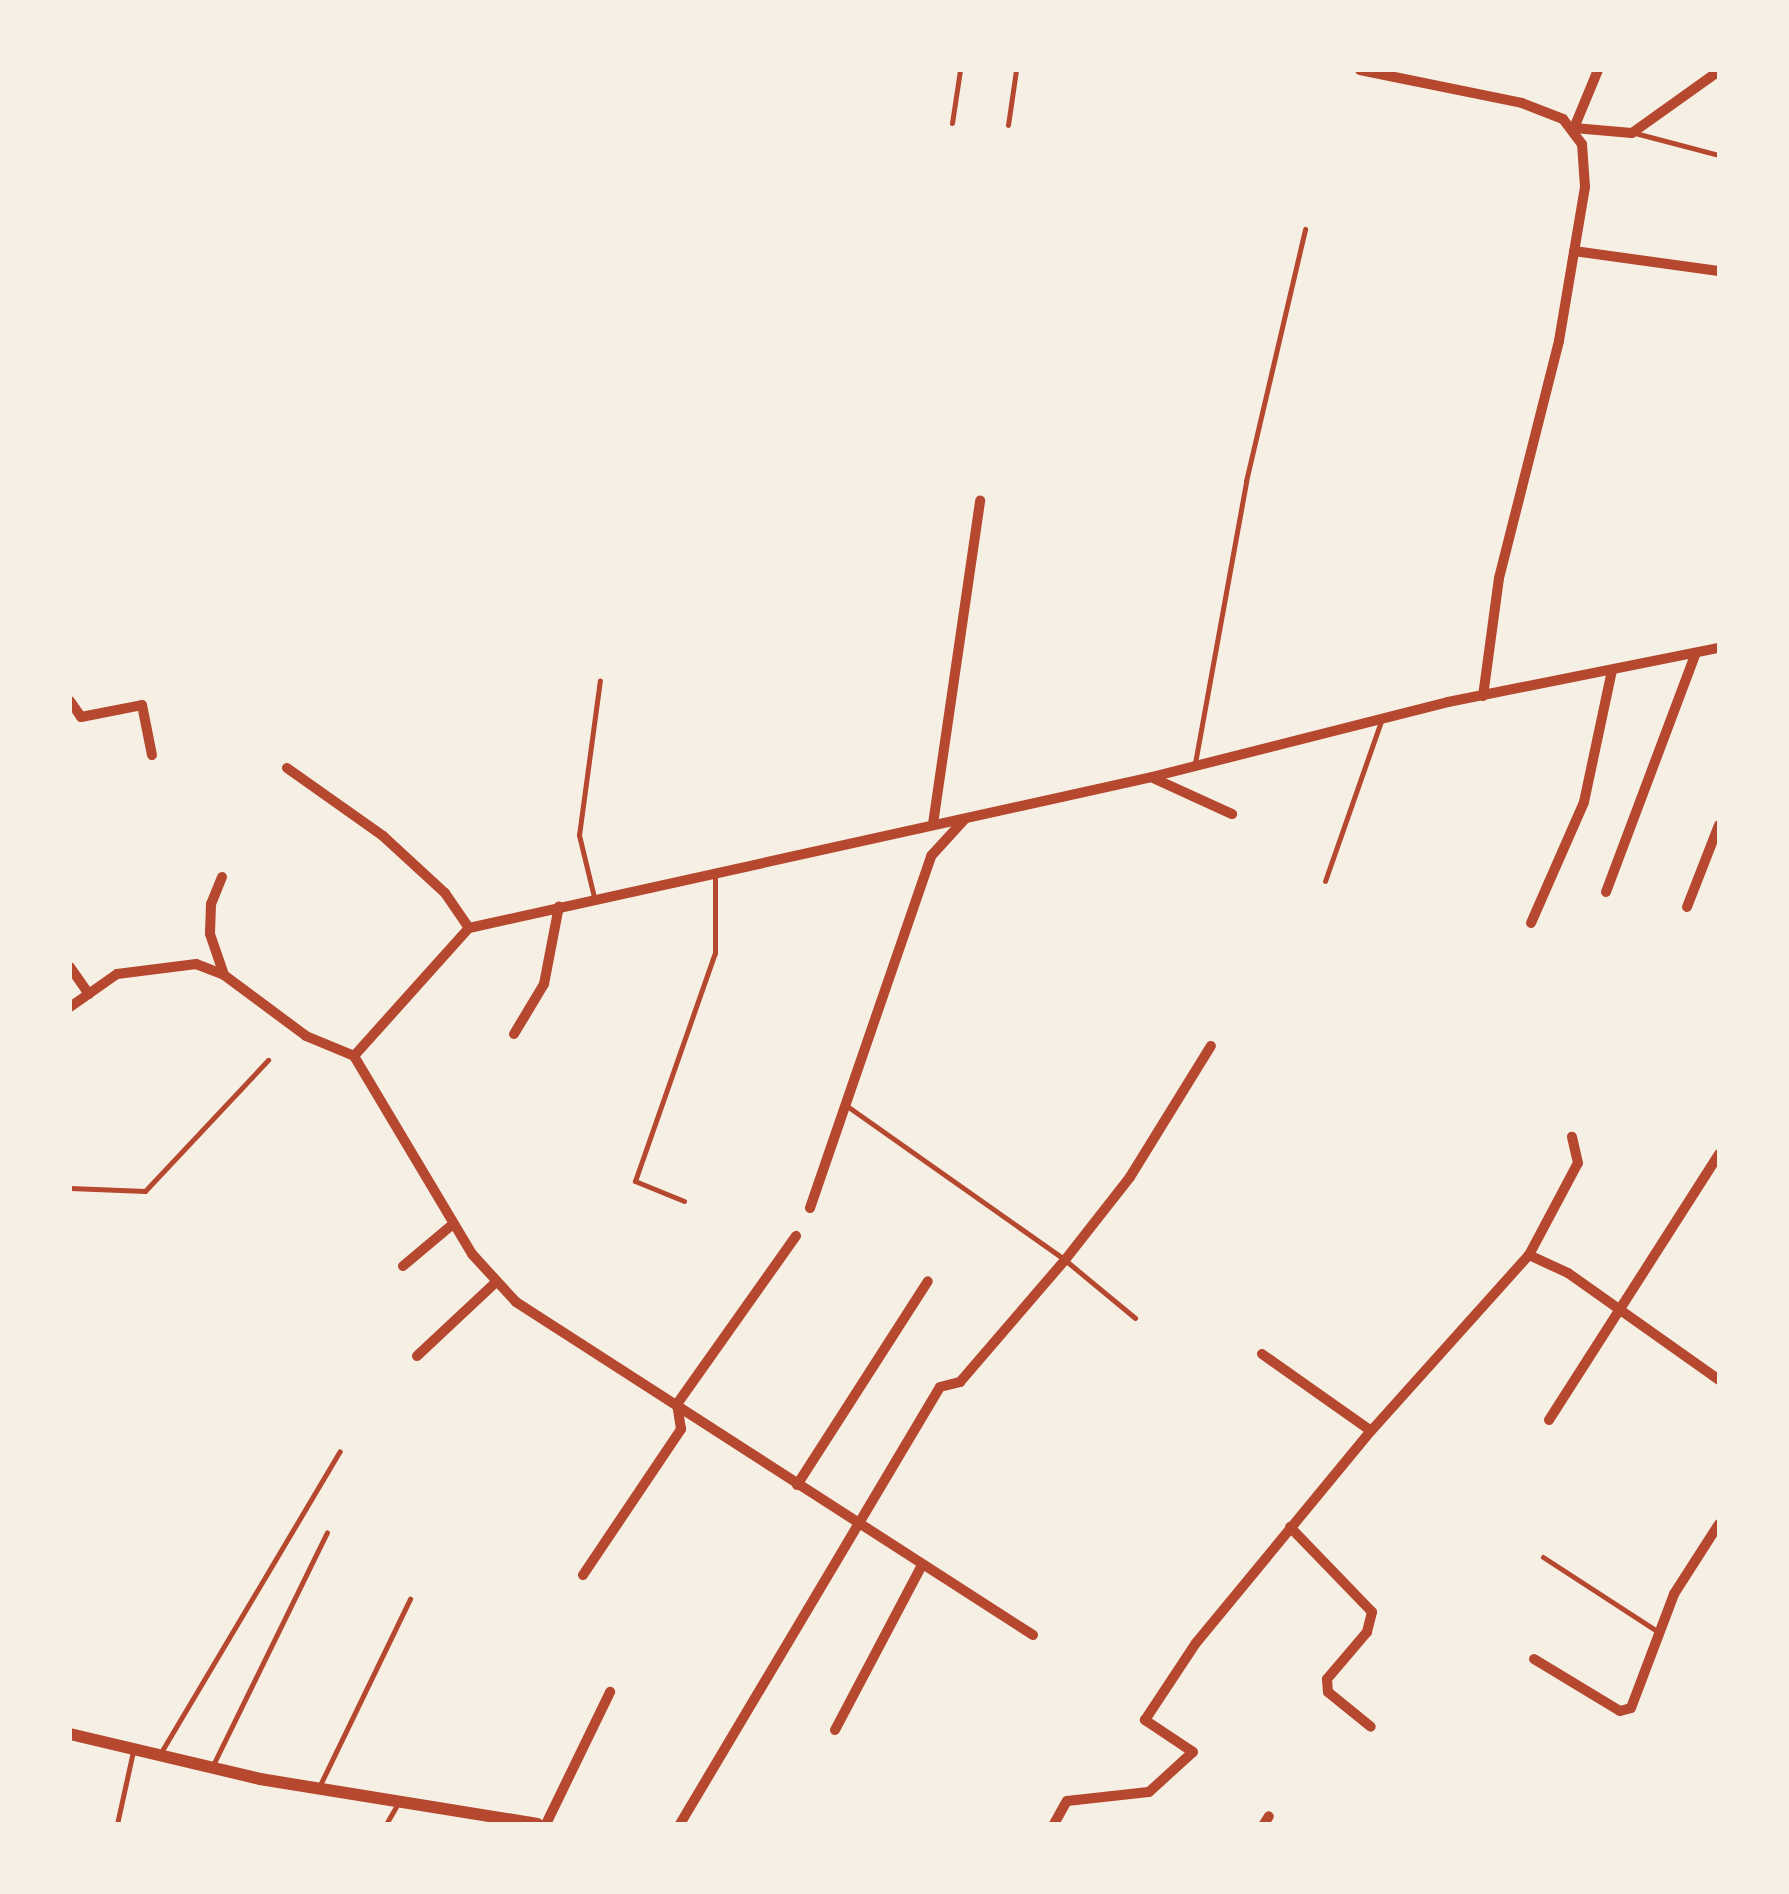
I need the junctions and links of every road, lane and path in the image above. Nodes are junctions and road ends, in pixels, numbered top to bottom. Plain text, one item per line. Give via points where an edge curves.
1 (960, 70) edge
2 (1016, 70) edge
3 (1360, 70) edge
4 (1598, 70) edge
5 (1719, 71) edge
6 (1400, 74) edge
7 (952, 123) dead end
8 (1008, 124) dead end
9 (1574, 128) junction
10 (1632, 133) junction
11 (1719, 155) edge
12 (1305, 228) dead end
13 (1574, 251) junction
14 (1719, 271) edge
15 (980, 500) dead end
16 (1719, 648) edge
17 (1696, 653) junction
18 (1612, 670) junction
19 (600, 680) dead end
20 (1482, 696) junction
21 (70, 701) edge
22 (75, 720) edge
23 (1381, 721) junction
24 (152, 754) dead end
25 (1194, 763) junction
26 (287, 768) dead end
27 (1152, 778) junction
28 (1232, 814) dead end
29 (965, 819) junction
30 (933, 824) junction
31 (1719, 825) edge
32 (716, 870) junction
33 (222, 877) dead end
34 (1325, 881) dead end
35 (1606, 892) dead end
36 (594, 897) junction
37 (558, 906) junction
38 (1688, 907) dead end
39 (1531, 923) dead end
40 (469, 928) junction
41 (70, 966) edge
42 (224, 975) junction
43 (90, 994) junction
44 (70, 1007) edge
45 (514, 1034) dead end
46 (1211, 1046) dead end
47 (354, 1056) junction
48 (268, 1060) dead end
49 (848, 1106) junction
50 (1572, 1137) dead end
51 (1719, 1154) edge
52 (70, 1188) edge
53 (684, 1200) dead end
54 (810, 1208) dead end
55 (453, 1224) junction
56 (796, 1236) dead end
57 (1529, 1255) junction
58 (1065, 1260) junction
59 (403, 1266) dead end
60 (928, 1281) dead end
61 (495, 1283) junction
62 (1622, 1311) junction
63 (1135, 1318) dead end
64 (1262, 1354) dead end
65 (418, 1356) dead end
66 (1719, 1380) edge
67 (677, 1404) junction
68 (1550, 1420) dead end
69 (1371, 1430) junction
70 (340, 1451) dead end
71 (797, 1485) junction
72 (1719, 1524) edge
73 (857, 1526) junction
74 (1290, 1526) junction
75 (327, 1532) dead end
76 (1543, 1557) dead end
77 (922, 1564) junction
78 (583, 1575) dead end
79 (410, 1599) dead end
80 (1660, 1632) junction
81 (1033, 1635) dead end
82 (1534, 1659) dead end
83 (610, 1692) dead end
84 (1370, 1727) dead end
85 (835, 1730) dead end
86 (70, 1734) edge
87 (133, 1750) junction
88 (158, 1756) junction
89 (212, 1768) junction
90 (318, 1787) junction
91 (398, 1802) junction
92 (117, 1824) edge
93 (386, 1824) edge
94 (536, 1824) edge
95 (546, 1824) edge
96 (680, 1824) edge
97 (1054, 1824) edge

1 - 7 lane
2 - 8 lane
3 - 6 street
4 - 9 street
5 - 10 street
6 - 9 street via 1522,103
9 - 10 street
9 - 13 street via 1585,187
10 - 11 lane
12 - 25 lane via 1246,481
13 - 14 street
13 - 20 street via 1559,341 1500,578
15 - 30 street
16 - 17 street
17 - 18 street
17 - 35 street
18 - 20 street
18 - 39 street via 1584,802
19 - 36 lane via 579,836
20 - 23 street
21 - 22 street
22 - 24 street via 142,705
23 - 25 street
23 - 34 lane
25 - 27 street
26 - 40 street via 383,836 445,893
27 - 28 street
27 - 29 street
29 - 30 street
29 - 49 street via 931,856
30 - 32 street
31 - 38 street
32 - 36 street
32 - 53 lane via 715,953 635,1181
33 - 42 street via 211,904 210,934
36 - 37 street
37 - 40 street
37 - 45 street via 544,984
40 - 47 street
41 - 43 street
42 - 43 street via 196,964 142,968 116,974
42 - 47 street via 306,1036
43 - 44 street
46 - 58 street via 1130,1177
47 - 55 street
48 - 52 lane via 145,1192
49 - 54 street
49 - 58 lane
50 - 57 street via 1578,1163
51 - 62 street
55 - 59 street
55 - 61 street
56 - 67 street
57 - 62 street
57 - 69 street
58 - 63 lane
58 - 73 street via 960,1382 940,1387
60 - 71 street
61 - 65 street
61 - 67 street
62 - 66 street
62 - 68 street
64 - 69 street
67 - 71 street
67 - 78 street via 681,1429
69 - 74 street
70 - 88 lane
71 - 73 street
72 - 80 street via 1681,1582
73 - 77 street
73 - 96 street
74 - 84 street via 1372,1612 1367,1632 1327,1679 1328,1692
74 - 97 street via 1196,1642 1145,1720 1193,1752 1149,1792 1067,1801
75 - 89 lane
76 - 80 lane
77 - 81 street
77 - 85 street
79 - 90 lane
80 - 82 street via 1630,1708 1620,1711
83 - 95 street
86 - 87 street
87 - 88 street
87 - 92 lane
88 - 89 street
89 - 90 street
90 - 91 street
91 - 93 lane
91 - 94 street

